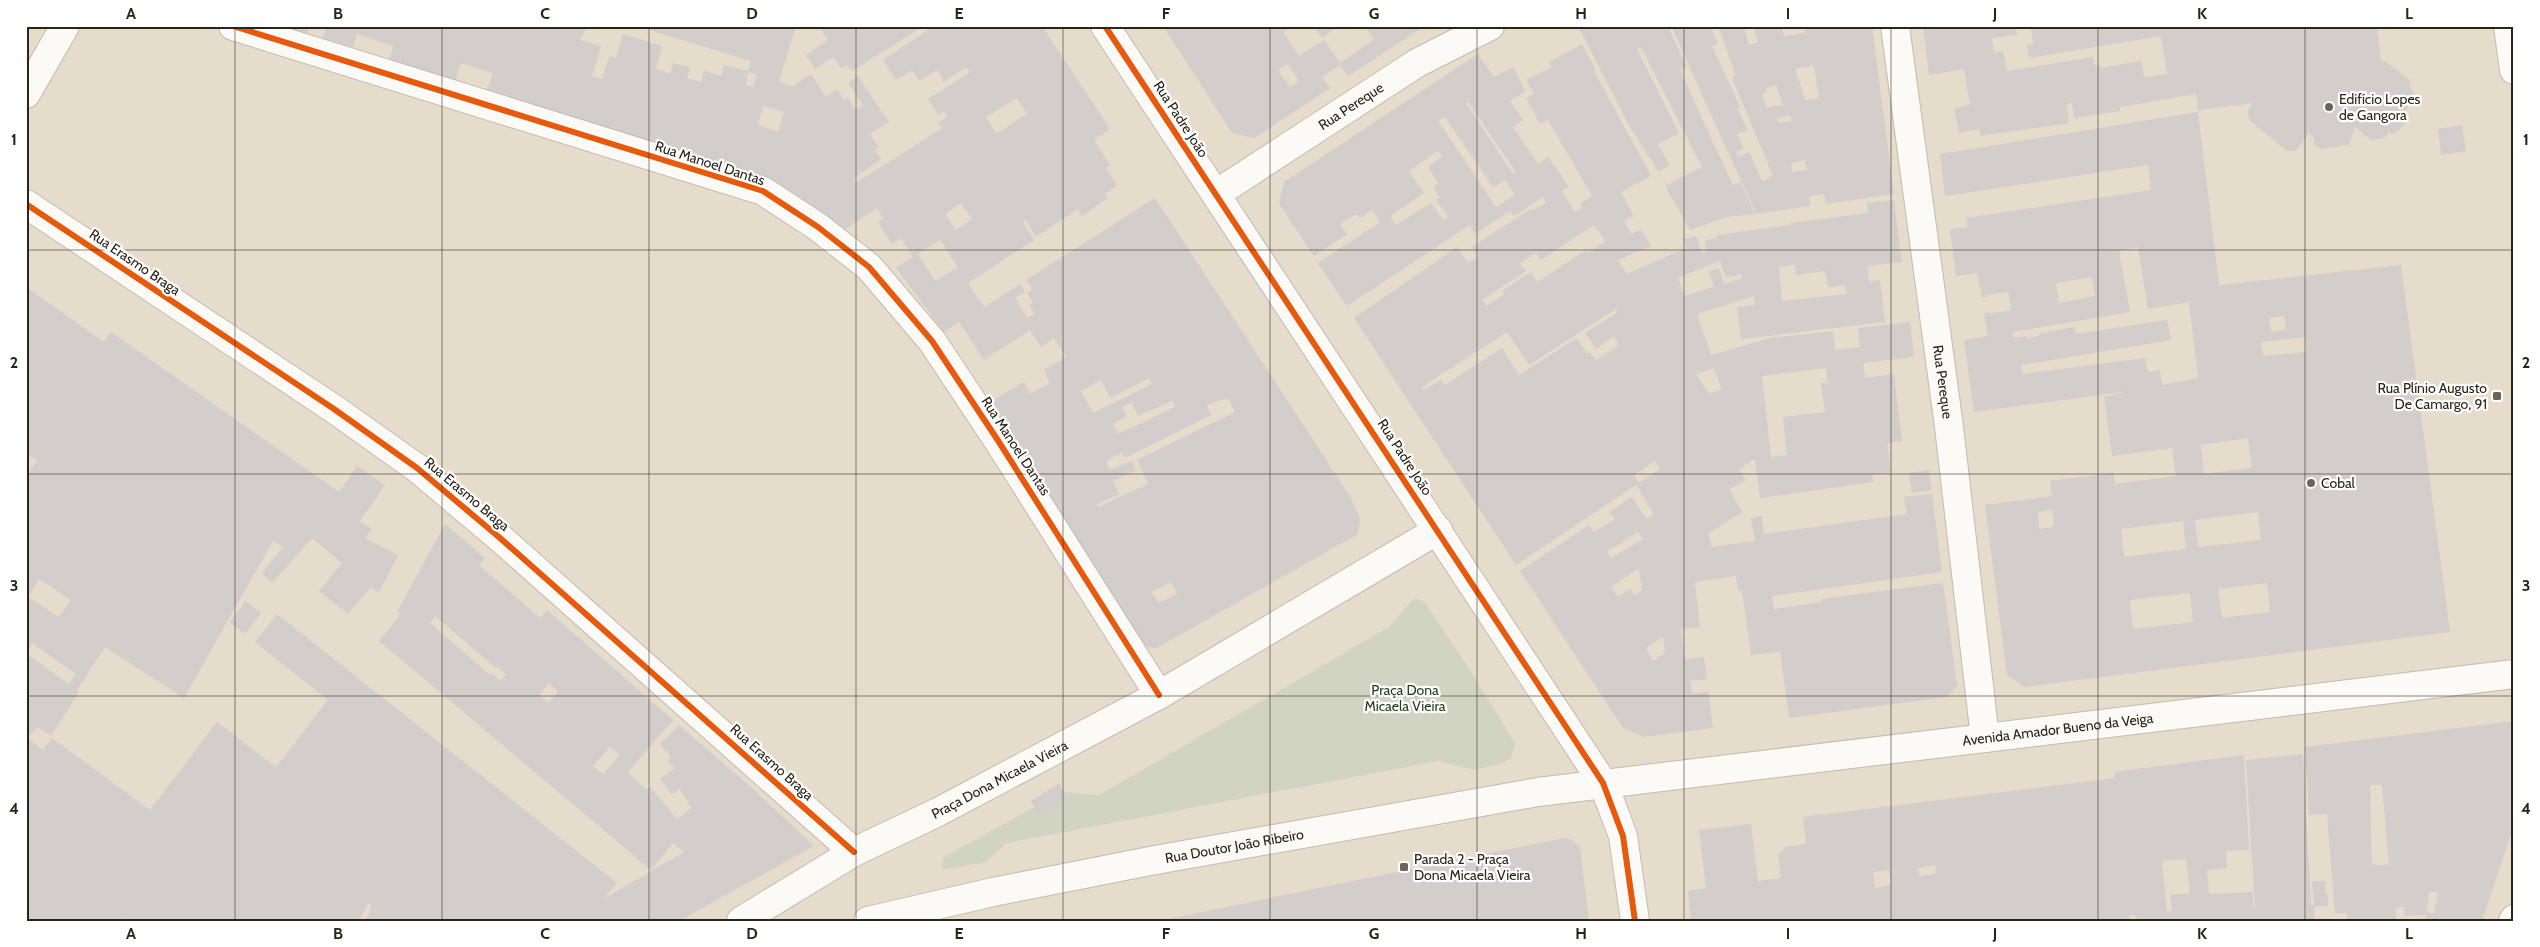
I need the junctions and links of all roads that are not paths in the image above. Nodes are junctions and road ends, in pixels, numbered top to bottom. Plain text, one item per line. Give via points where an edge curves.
1 (65, 26) edge
2 (233, 26) edge
3 (1105, 26) edge
4 (1490, 26) edge
5 (1895, 26) edge
6 (2508, 26) edge
7 (2514, 70) edge
8 (26, 94) edge
9 (1216, 194) junction
10 (26, 204) edge
11 (1438, 530) junction
12 (2514, 674) edge
13 (1158, 695) junction
14 (1985, 738) junction
15 (1603, 783) junction
16 (854, 852) junction
17 (741, 921) edge
18 (868, 921) edge
19 (1635, 921) edge

1 - 8 street
2 - 13 street, Rua Manoel Dantas via 763,192 818,227 869,267 932,341
3 - 9 street, Rua Padre João
4 - 9 street, Rua Pereque via 1417,63
5 - 14 street, Rua Pereque via 1949,427
6 - 7 street
9 - 11 street, Rua Padre João
10 - 16 street, Rua Erasmo Braga via 417,468
11 - 13 street, Praça Dona Micaela Vieira
11 - 15 street, Rua Padre João
12 - 14 street, Avenida Amador Bueno da Veiga
13 - 16 street, Praça Dona Micaela Vieira via 938,812
14 - 15 street, Avenida Amador Bueno da Veiga
15 - 18 street, Rua Doutor João Ribeiro via 1150,861 992,892
15 - 19 street, Rua Padre João via 1623,836
16 - 17 street, Praça Dona Micaela Vieira

